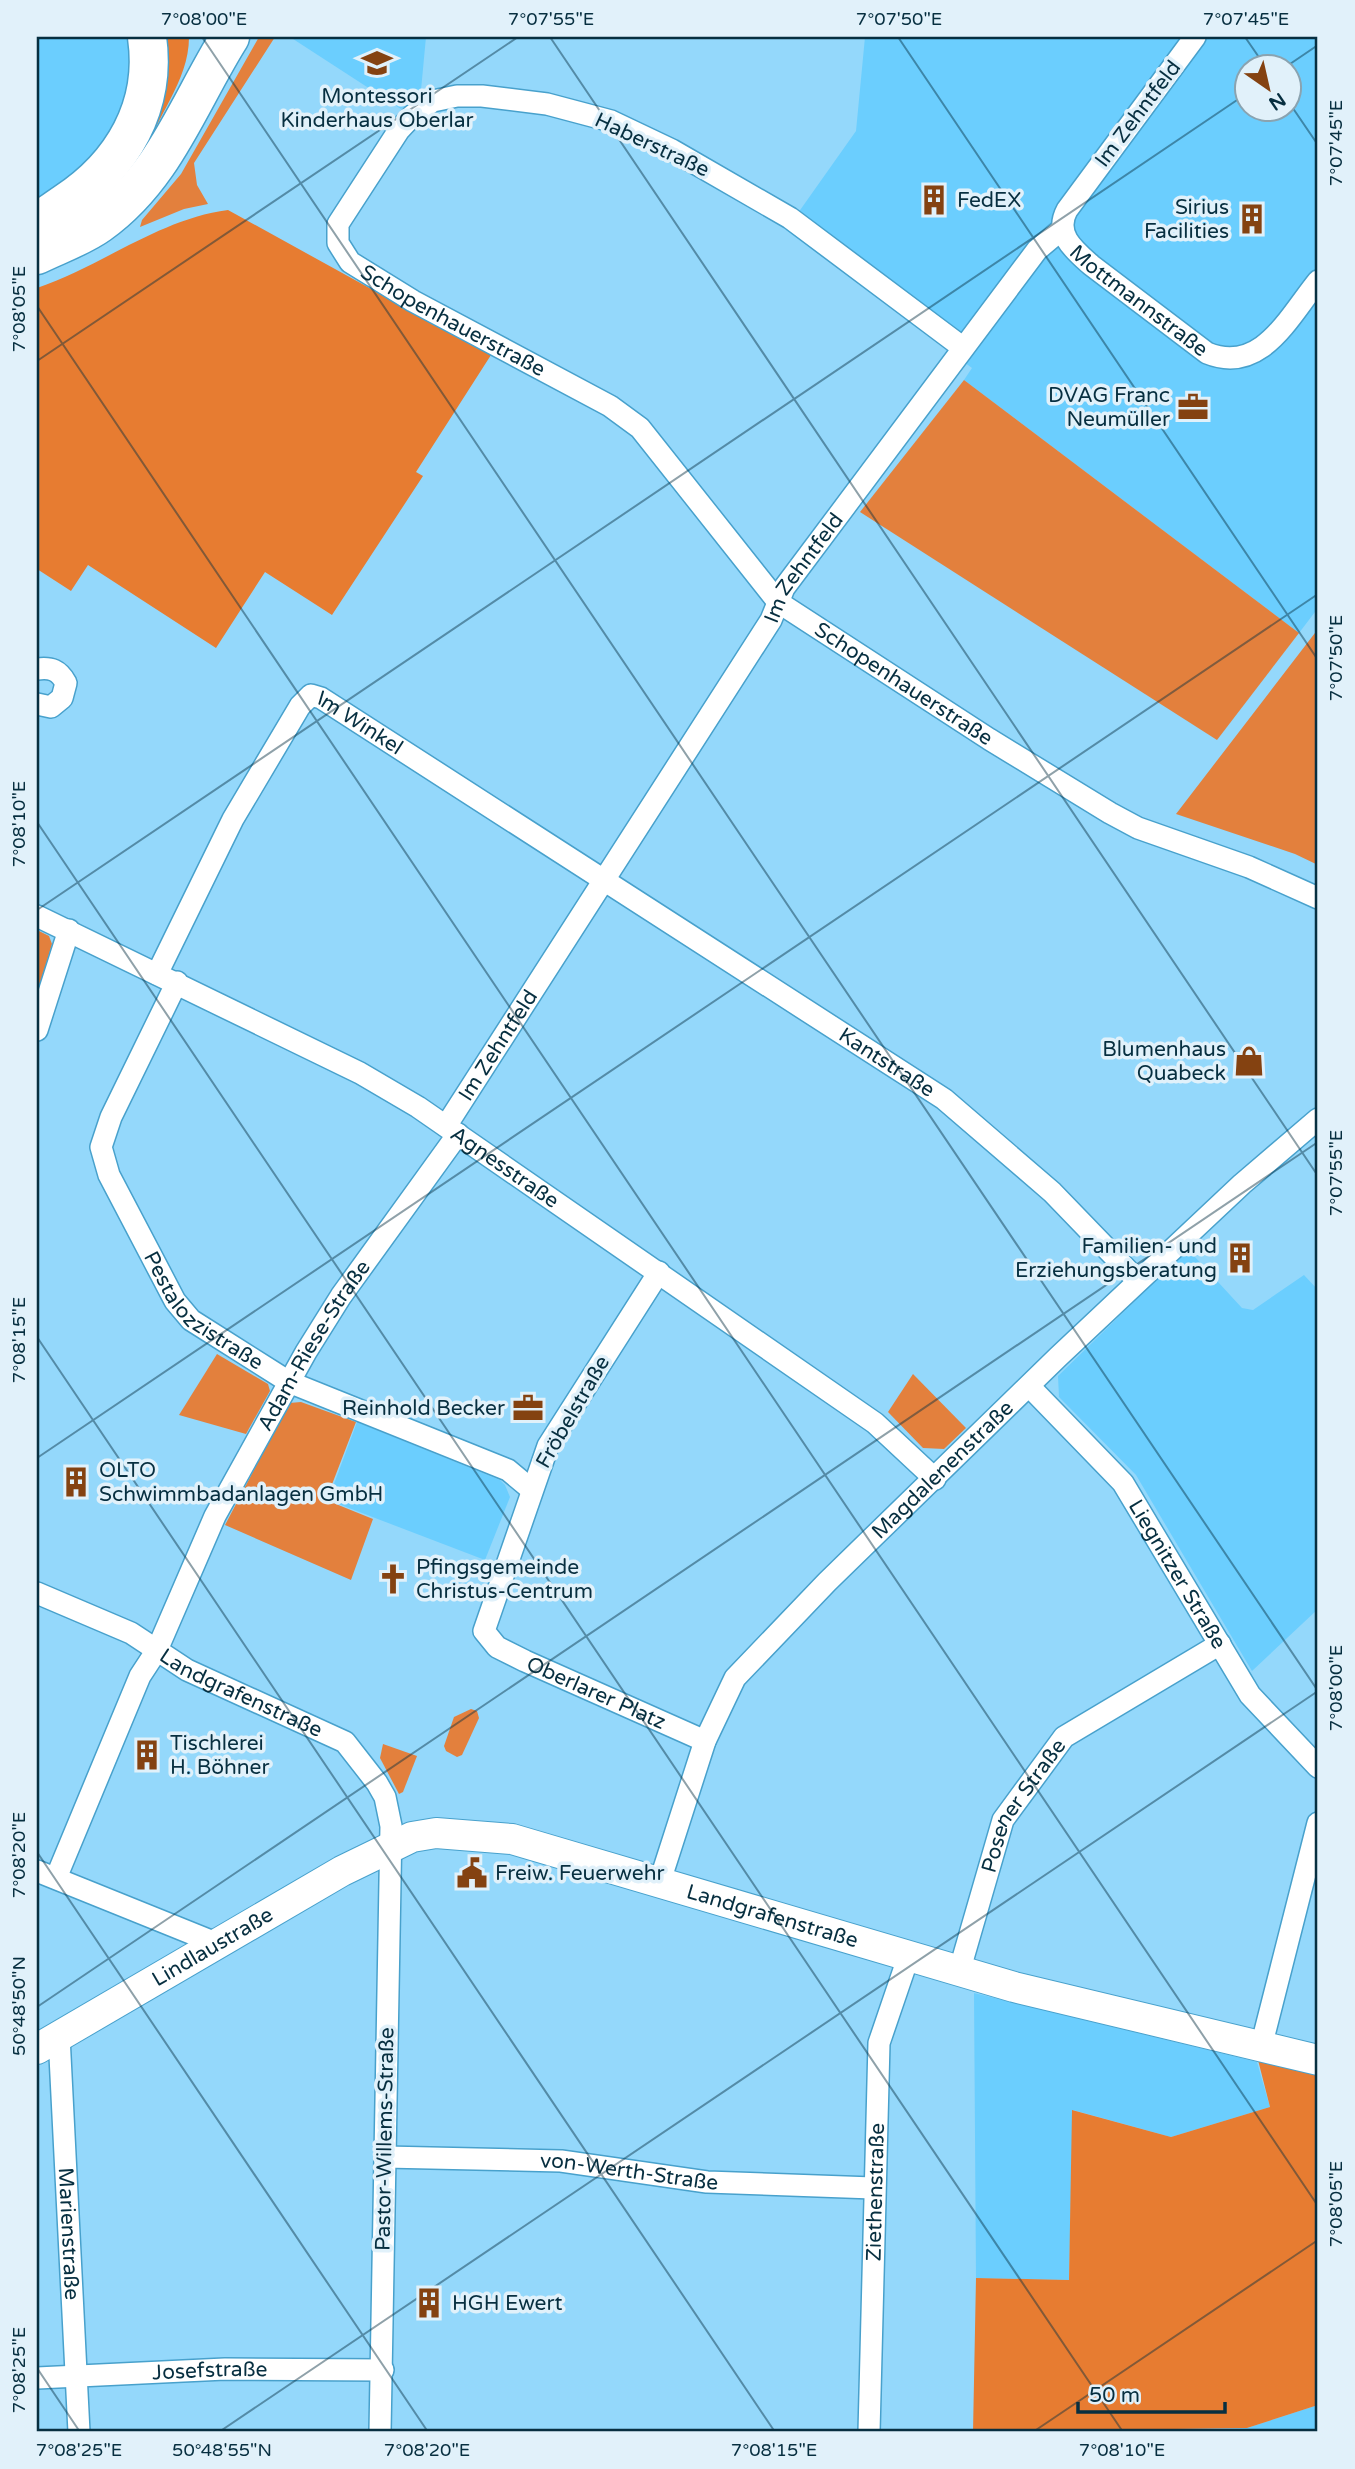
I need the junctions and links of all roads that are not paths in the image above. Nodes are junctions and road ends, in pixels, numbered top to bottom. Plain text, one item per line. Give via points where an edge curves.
1 (147, 37) edge
2 (230, 37) edge
3 (1195, 37) edge
4 (37, 220) edge
5 (1062, 229) junction
6 (341, 252) joint
7 (37, 255) edge
8 (1318, 281) edge
9 (962, 346) junction
10 (778, 602) junction
11 (37, 669) edge
12 (37, 704) edge
13 (605, 879) junction
14 (1318, 898) edge
15 (37, 916) edge
16 (69, 930) junction
17 (167, 978) junction
18 (37, 1030) edge
19 (1318, 1119) edge
20 (452, 1130) junction
21 (659, 1272) junction
22 (1138, 1281) junction
23 (289, 1382) junction
24 (1030, 1387) junction
25 (935, 1479) junction
26 (532, 1490) junction
27 (37, 1593) edge
28 (489, 1640) joint
29 (1220, 1644) junction
30 (158, 1650) junction
31 (705, 1741) junction
32 (1318, 1767) edge
33 (1318, 1823) edge
34 (390, 1846) junction
35 (46, 1875) edge
36 (659, 1884) junction
37 (218, 1944) junction
38 (908, 1958) junction
39 (959, 1972) junction
40 (48, 2043) edge
41 (1261, 2047) junction
42 (1318, 2060) edge
43 (385, 2157) junction
44 (873, 2188) junction
45 (383, 2370) junction
46 (76, 2376) junction
47 (37, 2378) edge
48 (79, 2432) edge
49 (380, 2432) edge
50 (869, 2432) edge

1 - 4 highway via 151,67 131,133 111,164 86,190
2 - 7 highway via 165,154 138,190 97,226
3 - 5 street, Im Zehntfeld via 1067,210
5 - 8 street, Mottmannstraße via 1075,251 1091,265 1207,354 1223,360 1242,358 1264,347
5 - 9 street, Im Zehntfeld via 1037,250
6 - 9 street, Haberstraße via 338,223 413,115 433,101 457,96 513,97 611,121 682,155 790,218
6 - 10 street, Schopenhauerstraße via 413,301 626,417 658,448
9 - 10 street, Im Zehntfeld via 783,588
10 - 13 street, Im Zehntfeld via 771,620
10 - 14 street, Schopenhauerstraße via 1110,813
11 - 12 street via 54,669 66,683 58,702 51,707
13 - 17 street, Im Winkel via 311,695 299,706 233,819
13 - 20 street, Im Zehntfeld
13 - 22 street, Kantstraße via 944,1099 1052,1192
15 - 16 street, Agnesstraße
16 - 17 street, Agnesstraße
16 - 18 street
17 - 20 street, Agnesstraße via 360,1073
17 - 23 street, Pestalozzistraße via 106,1128 102,1156 182,1312
19 - 22 street, Magdalenenstraße
20 - 21 street, Agnesstraße
20 - 23 street, Adam-Riese-Straße
21 - 25 street, Agnesstraße via 875,1423
21 - 26 street, Fröbelstraße via 548,1446
22 - 24 street, Magdalenenstraße
23 - 26 street, Pestalozzistraße via 509,1470
23 - 30 street, Adam-Riese-Straße via 215,1516
24 - 25 street, Magdalenenstraße
24 - 29 street, Liegnitzer Straße via 1123,1483
25 - 31 street, Magdalenenstraße via 770,1638 735,1678
26 - 28 street, Fröbelstraße via 485,1624
27 - 30 street, Landgrafenstraße via 131,1633
28 - 31 street, Oberlarer Platz via 525,1661
29 - 32 street, Liegnitzer Straße via 1250,1695
29 - 39 street, Posener Straße via 1064,1737 1003,1820
30 - 34 street, Landgrafenstraße via 187,1670 345,1742 385,1797
30 - 35 street, Adam-Riese-Straße via 140,1676
31 - 36 street, Magdalenenstraße
33 - 41 street
34 - 36 street, Landgrafenstraße via 436,1833 512,1839
34 - 37 street, Lindlaustraße
34 - 43 street, Pastor-Willems-Straße
35 - 37 street
36 - 38 street, Landgrafenstraße
37 - 40 street, Lindlaustraße
38 - 39 street, Landgrafenstraße
38 - 44 street, Ziethenstraße via 879,2043
39 - 41 street, Landgrafenstraße
40 - 46 street, Marienstraße
41 - 42 street, Landgrafenstraße
43 - 44 street, von-Werth-Straße via 561,2161 747,2185
43 - 45 street, Pastor-Willems-Straße
44 - 50 street, Ziethenstraße
45 - 46 street, Josefstraße via 225,2369
45 - 49 street, Pastor-Willems-Straße
46 - 47 street, Josefstraße
46 - 48 street, Marienstraße

